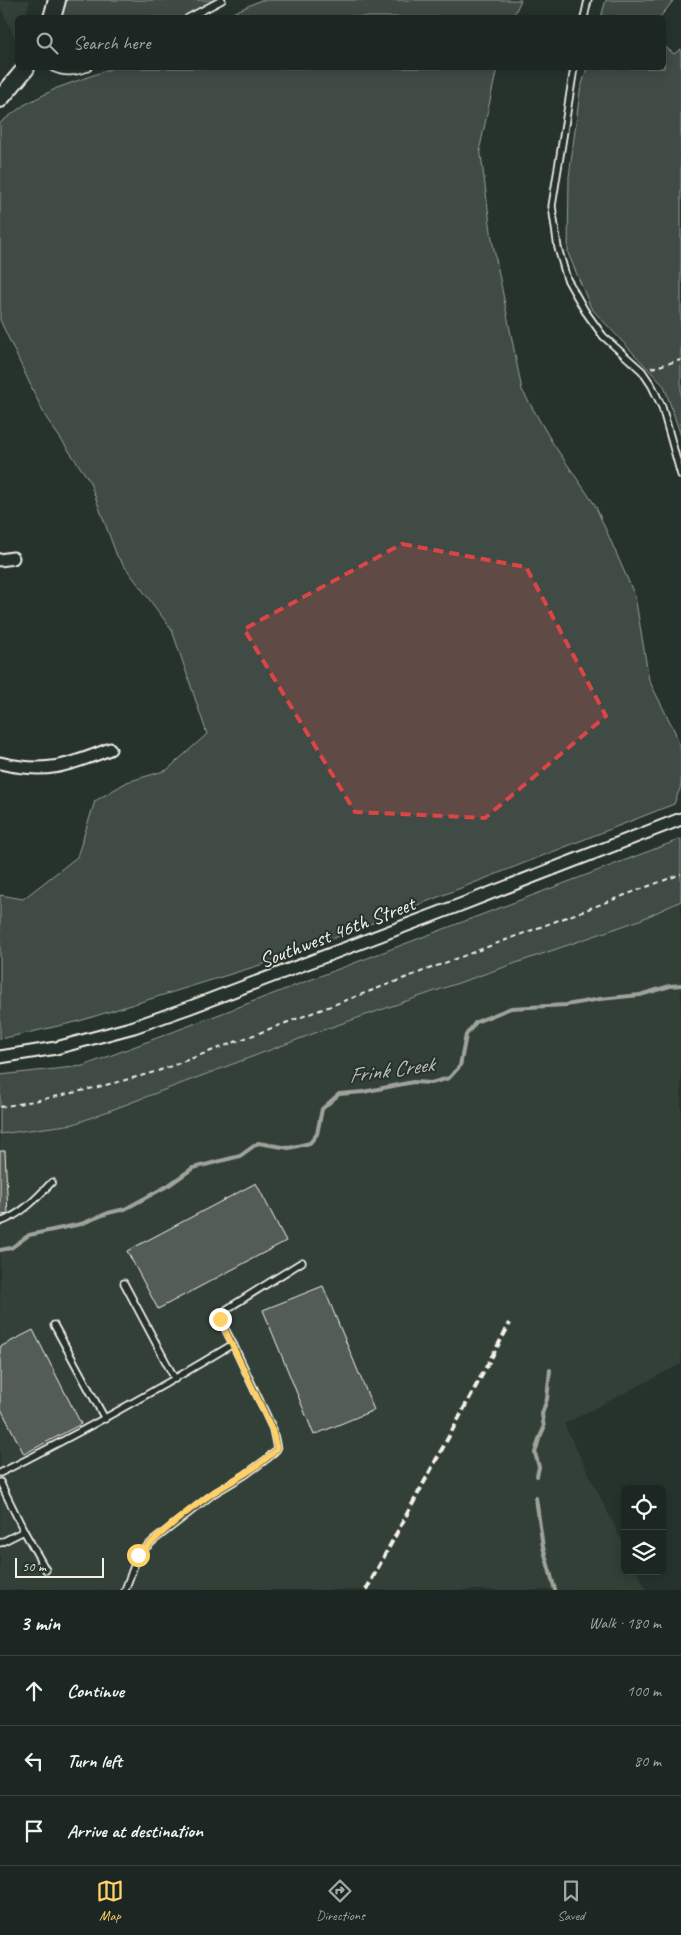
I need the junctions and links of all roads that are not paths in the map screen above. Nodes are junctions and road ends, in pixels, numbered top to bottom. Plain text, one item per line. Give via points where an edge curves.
1 (57, 0) edge
2 (222, 0) edge
3 (588, 0) edge
4 (53, 15) edge
5 (194, 15) edge
6 (585, 15) edge
7 (24, 70) edge
8 (58, 70) edge
9 (81, 70) edge
10 (574, 70) edge
11 (0, 99) edge
12 (681, 475) edge
13 (14, 558) dead end
14 (0, 560) edge
15 (110, 749) dead end
16 (0, 763) edge
17 (681, 819) edge
18 (0, 1057) edge
19 (52, 1182) dead end
20 (0, 1222) edge
21 (302, 1262) dead end
22 (124, 1283) dead end
23 (54, 1325) dead end
24 (233, 1344) junction
25 (175, 1379) junction
26 (105, 1419) junction
27 (0, 1473) edge
28 (0, 1482) edge
29 (24, 1531) junction
30 (0, 1543) edge
31 (46, 1570) dead end
32 (125, 1590) edge

1 - 4 main road
2 - 5 lane
3 - 6 lane
7 - 11 main road
8 - 9 lane
10 - 12 lane via 552,206 558,248 567,279 585,311 603,336 642,371 652,386 662,407
13 - 14 street
15 - 16 street via 60,767 32,769
17 - 18 street, Southwest 46th Street via 134,1027 56,1048
19 - 20 lane via 28,1207
21 - 24 lane via 227,1309 220,1319
22 - 25 lane
23 - 26 lane
24 - 25 lane
24 - 32 lane via 272,1429 277,1449 245,1475 213,1494 138,1555
25 - 26 lane
26 - 27 lane
28 - 29 lane
29 - 30 lane
29 - 31 lane

